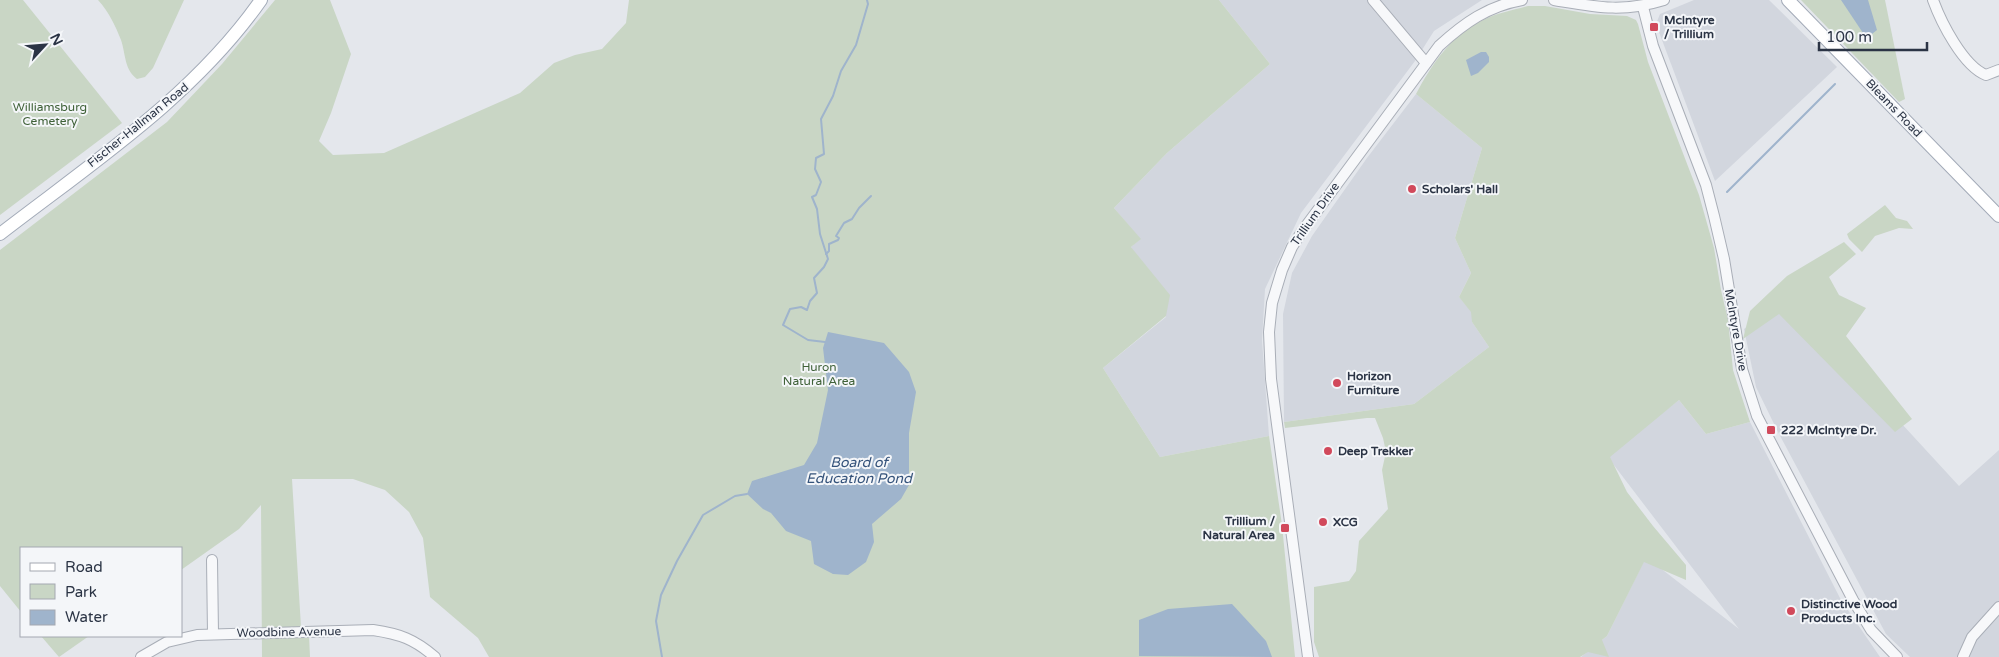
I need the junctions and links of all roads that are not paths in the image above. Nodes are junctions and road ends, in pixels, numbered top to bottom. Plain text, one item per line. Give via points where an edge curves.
1 (261, 0) edge
2 (1373, 0) edge
3 (1522, 0) edge
4 (1554, 0) edge
5 (1664, 0) edge
6 (1788, 0) edge
7 (1933, 0) edge
8 (1643, 6) junction
9 (1426, 63) junction
10 (1999, 70) edge
11 (1999, 216) edge
12 (0, 234) edge
13 (212, 560) dead end
14 (1999, 607) edge
15 (213, 634) junction
16 (141, 657) edge
17 (435, 657) edge
18 (1308, 657) edge
19 (1896, 657) edge
20 (1963, 657) edge

1 - 12 main road, Fischer-Hallman Road via 227,44 189,84
2 - 9 street
3 - 9 street, Trillium Drive via 1486,10 1462,25
4 - 8 street via 1616,9
5 - 8 street
6 - 11 main road, Bleams Road
7 - 10 street via 1950,35 1974,67 1986,75
8 - 19 street, McIntyre Drive via 1653,46 1710,200 1724,259 1742,369 1758,416 1853,600 1871,630
9 - 18 street, Trillium Drive via 1292,247 1272,304 1269,332 1271,379
13 - 15 street
14 - 20 street via 1972,637
15 - 16 street, Woodbine Avenue via 175,639
15 - 17 street, Woodbine Avenue via 374,630 394,633 420,644

